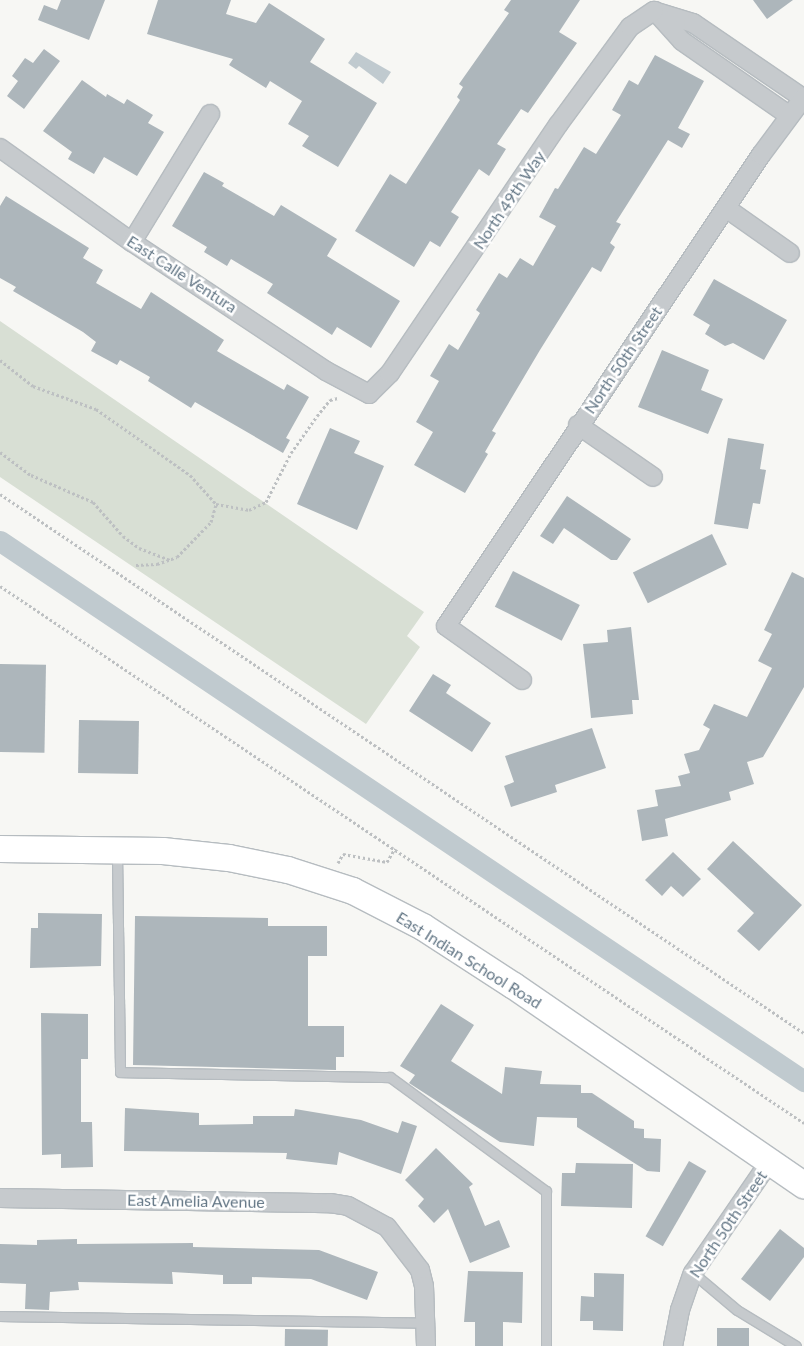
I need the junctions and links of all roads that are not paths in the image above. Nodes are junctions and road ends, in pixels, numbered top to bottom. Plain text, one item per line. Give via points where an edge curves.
1 (654, 11) junction
2 (738, 54) junction
3 (726, 72) junction
4 (804, 98) edge
5 (210, 114) dead end
6 (790, 116) junction
7 (0, 148) edge
8 (726, 208) junction
9 (132, 242) junction
10 (790, 253) dead end
11 (368, 394) joint
12 (578, 425) junction
13 (653, 477) dead end
14 (522, 680) dead end
15 (0, 849) edge
16 (117, 850) junction
17 (770, 1161) junction
18 (804, 1185) edge
19 (0, 1198) edge
20 (693, 1273) junction
21 (0, 1316) edge
22 (425, 1323) junction
23 (426, 1346) edge
24 (546, 1346) edge
25 (673, 1346) edge
26 (796, 1346) edge

1 - 2 street via 693,23
1 - 3 street via 682,41
1 - 11 street, North 49th Way via 630,27 558,125 390,373
2 - 3 street
2 - 4 street
3 - 6 street
4 - 6 street, North 50th Street
5 - 9 street
6 - 8 street, North 50th Street
7 - 9 street, East Calle Ventura
8 - 10 street
8 - 12 street, North 50th Street
9 - 11 street, East Calle Ventura via 326,371
12 - 13 street
12 - 14 street, North 50th Street via 446,626
15 - 16 main road, East Indian School Road
16 - 17 main road, East Indian School Road via 229,858 328,881 423,927
16 - 24 lane via 120,1072 390,1077 546,1191
17 - 18 main road, East Indian School Road
17 - 20 street, North 50th Street
19 - 22 street, East Amelia Avenue via 330,1203 348,1206 387,1227 420,1270
20 - 25 street, North 50th Street via 680,1310
20 - 26 lane via 737,1310
21 - 22 lane
22 - 23 street

